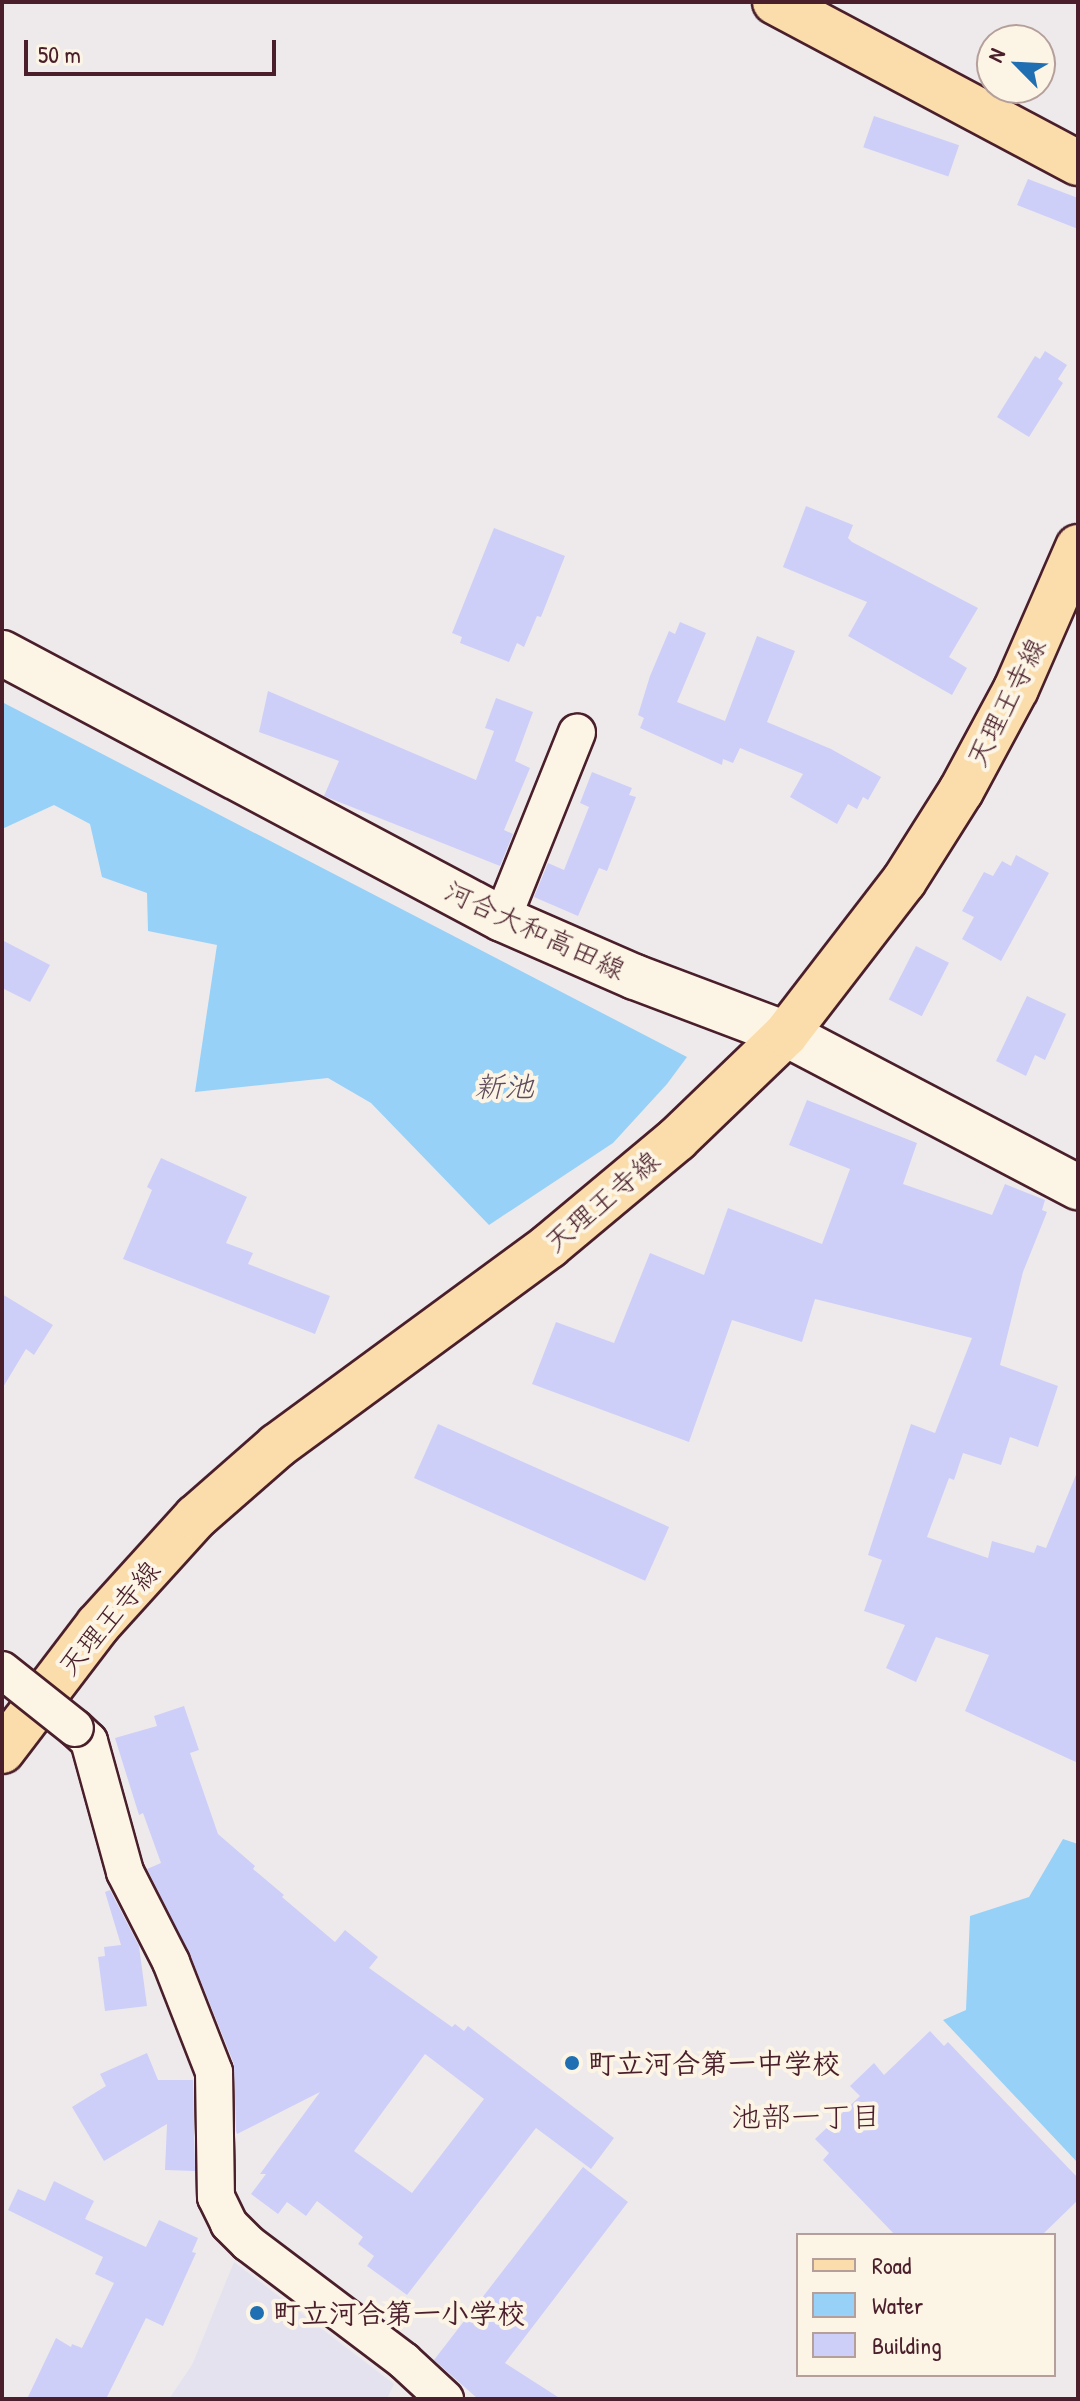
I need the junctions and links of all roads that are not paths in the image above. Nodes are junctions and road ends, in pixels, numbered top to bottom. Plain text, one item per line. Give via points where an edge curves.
1 (775, 2) edge
2 (1078, 163) edge
3 (1078, 547) edge
4 (2, 653) edge
5 (577, 732) dead end
6 (502, 919) junction
7 (786, 1034) junction
8 (1078, 1187) edge
9 (2, 1670) edge
10 (2, 1751) edge
11 (445, 2399) edge

1 - 2 main road
3 - 7 main road, 天理王寺線 via 1016,689 961,791 904,881
4 - 6 main road, 河合大和高田線
5 - 6 street
6 - 7 main road, 河合大和高田線
7 - 8 main road, 河合大和高田線
7 - 10 main road, 天理王寺線 via 677,1139 549,1246 277,1446 196,1517 98,1625
9 - 11 street, bridge via 89,1741 125,1872 171,1962 214,2072 216,2197 229,2224

